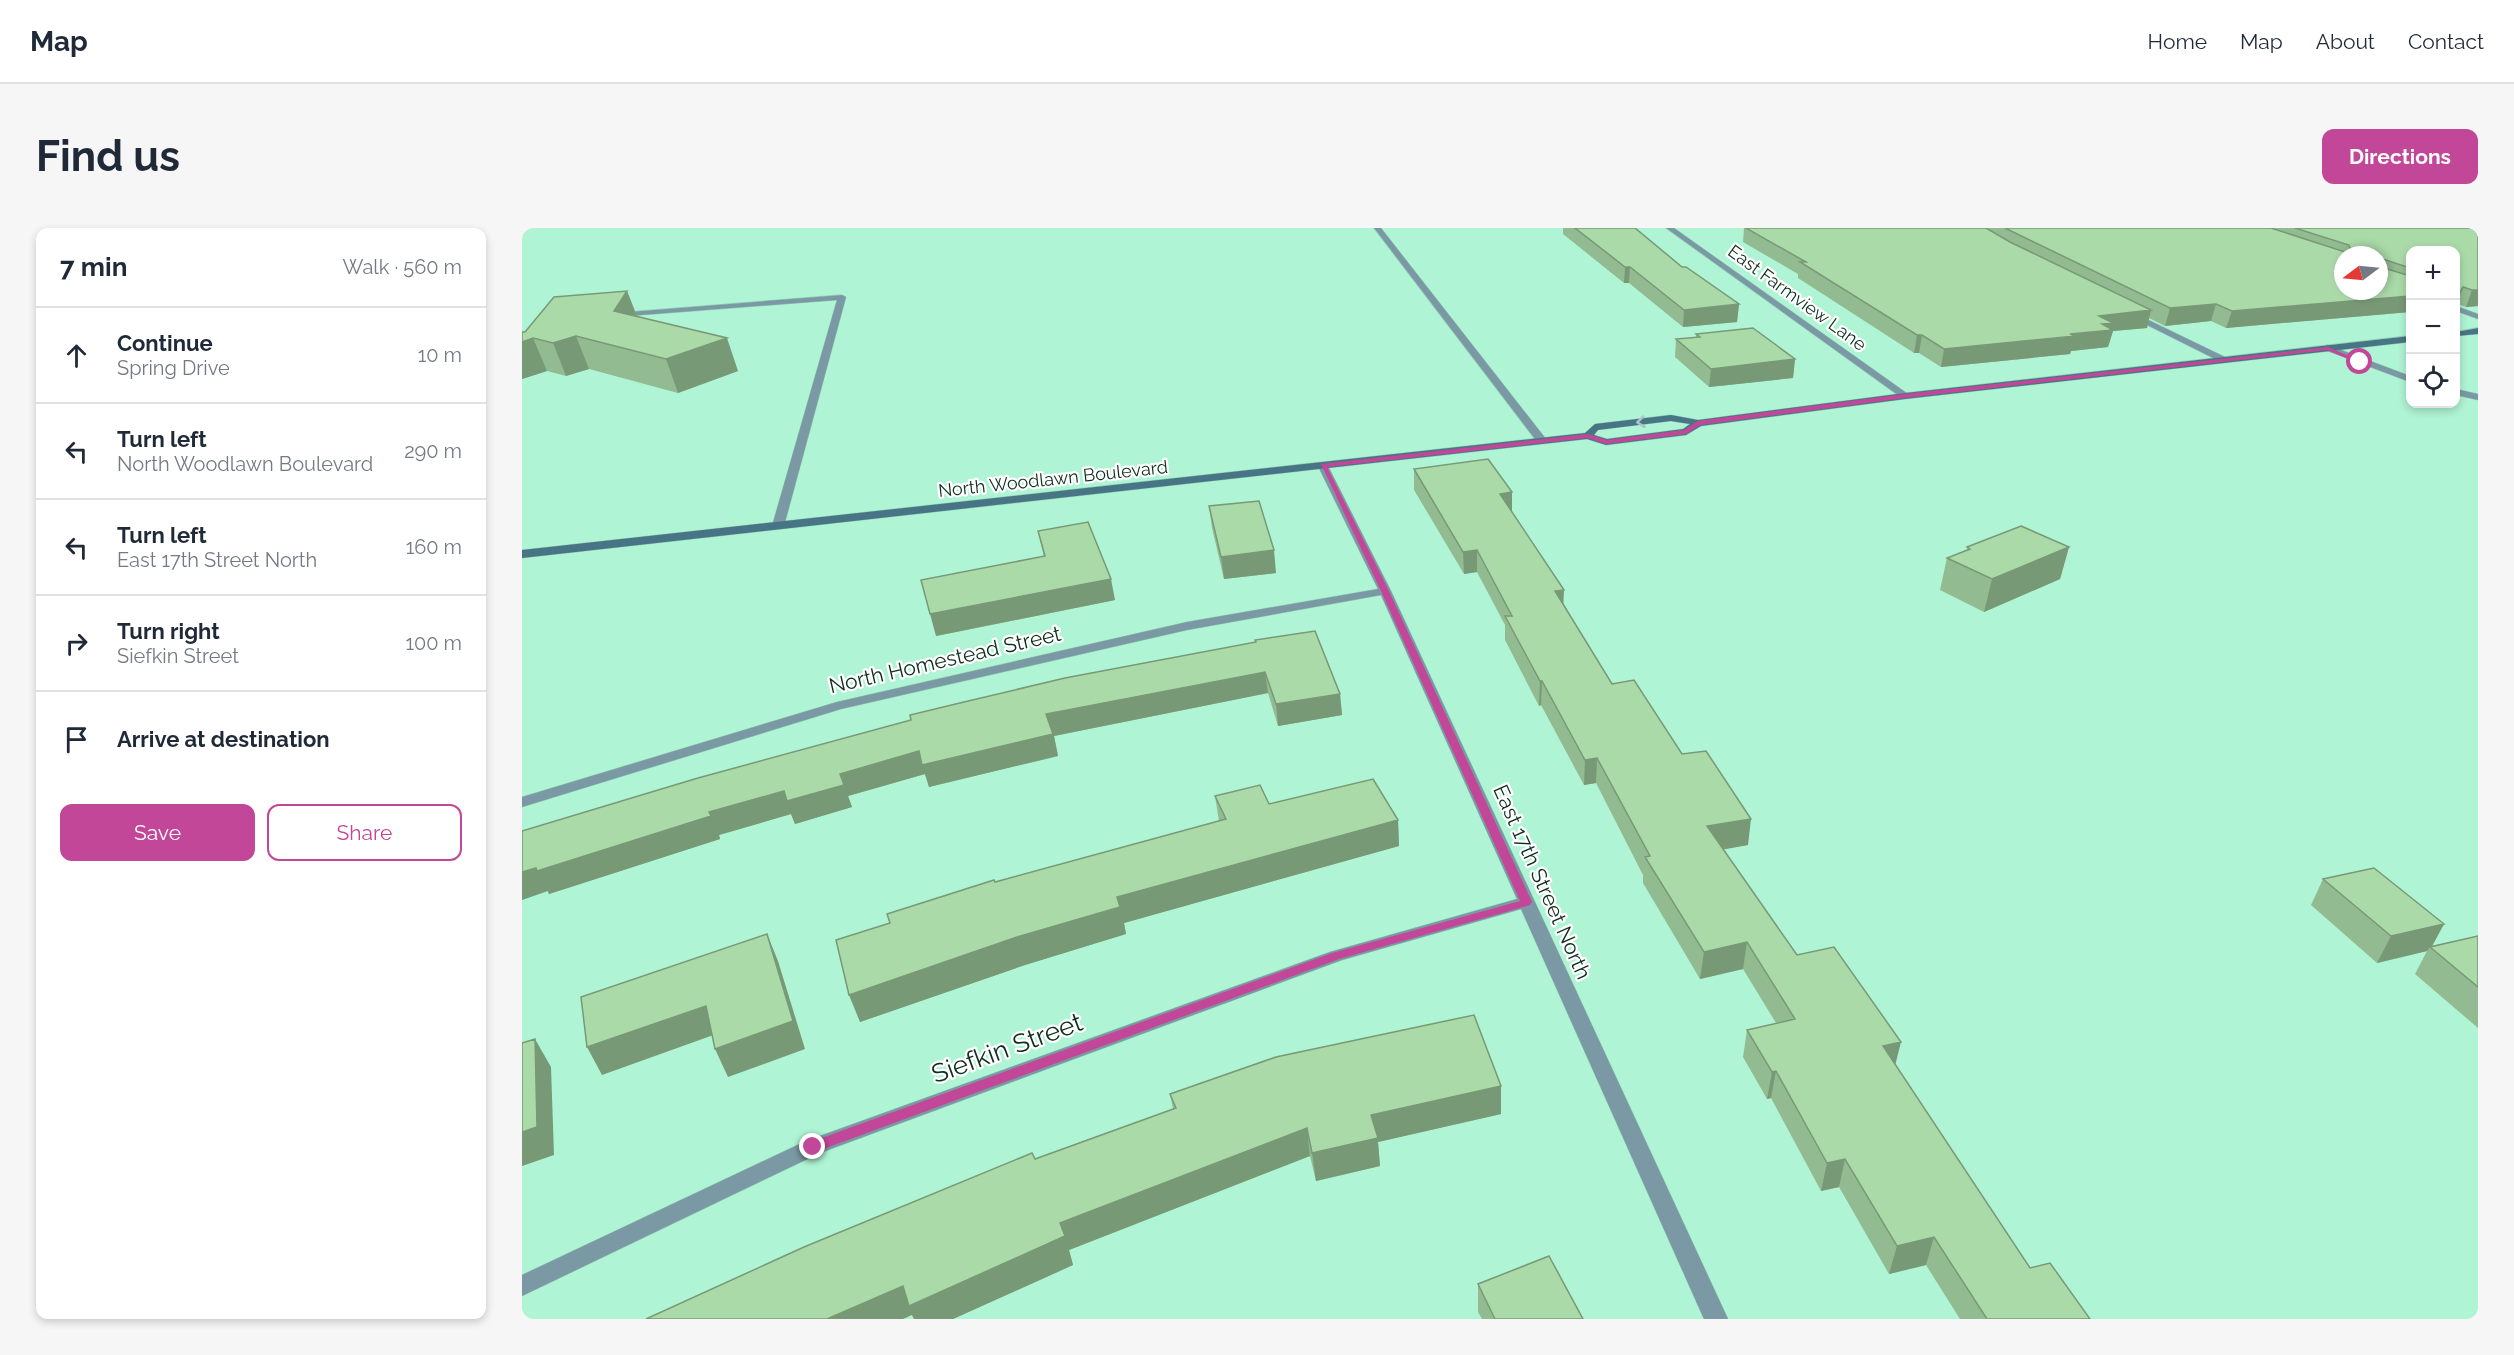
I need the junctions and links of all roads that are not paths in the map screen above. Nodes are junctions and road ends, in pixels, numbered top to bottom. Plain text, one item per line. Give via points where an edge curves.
1 (1377, 228) edge
2 (1669, 228) edge
3 (2460, 310) edge
4 (2125, 311) edge
5 (602, 316) edge
6 (2478, 317) edge
7 (2478, 331) edge
8 (2460, 333) edge
9 (2406, 339) edge
10 (2328, 348) junction
11 (2224, 360) junction
12 (2406, 377) edge
13 (2460, 393) edge
14 (1905, 396) junction
15 (2478, 397) edge
16 (1698, 423) junction
17 (1588, 436) junction
18 (1542, 441) junction
19 (1323, 466) junction
20 (778, 526) junction
21 (522, 554) edge
22 (1385, 591) junction
23 (522, 802) edge
24 (1526, 902) junction
25 (522, 1286) edge
26 (1716, 1319) edge

1 - 18 street
2 - 14 street, East Farmview Lane
3 - 6 street
4 - 11 street
5 - 20 street via 842,297
7 - 8 main road
9 - 10 main road, North Woodlawn Boulevard
10 - 11 main road, North Woodlawn Boulevard
10 - 12 street
11 - 14 main road, North Woodlawn Boulevard
13 - 15 street
14 - 16 main road, North Woodlawn Boulevard
16 - 17 main road, North Woodlawn Boulevard via 1686,432 1606,442
16 -> 17 main road, North Woodlawn Boulevard via 1671,418 1634,422 1595,427
17 - 18 main road, North Woodlawn Boulevard
18 - 19 main road, North Woodlawn Boulevard
19 - 20 main road, North Woodlawn Boulevard
19 - 22 street, East 17th Street North
20 - 21 main road, North Woodlawn Boulevard
22 - 23 street, North Homestead Street via 1187,626 837,706
22 - 24 street, East 17th Street North
24 - 25 street, Siefkin Street via 1336,956 813,1147
24 - 26 street, East 17th Street North

